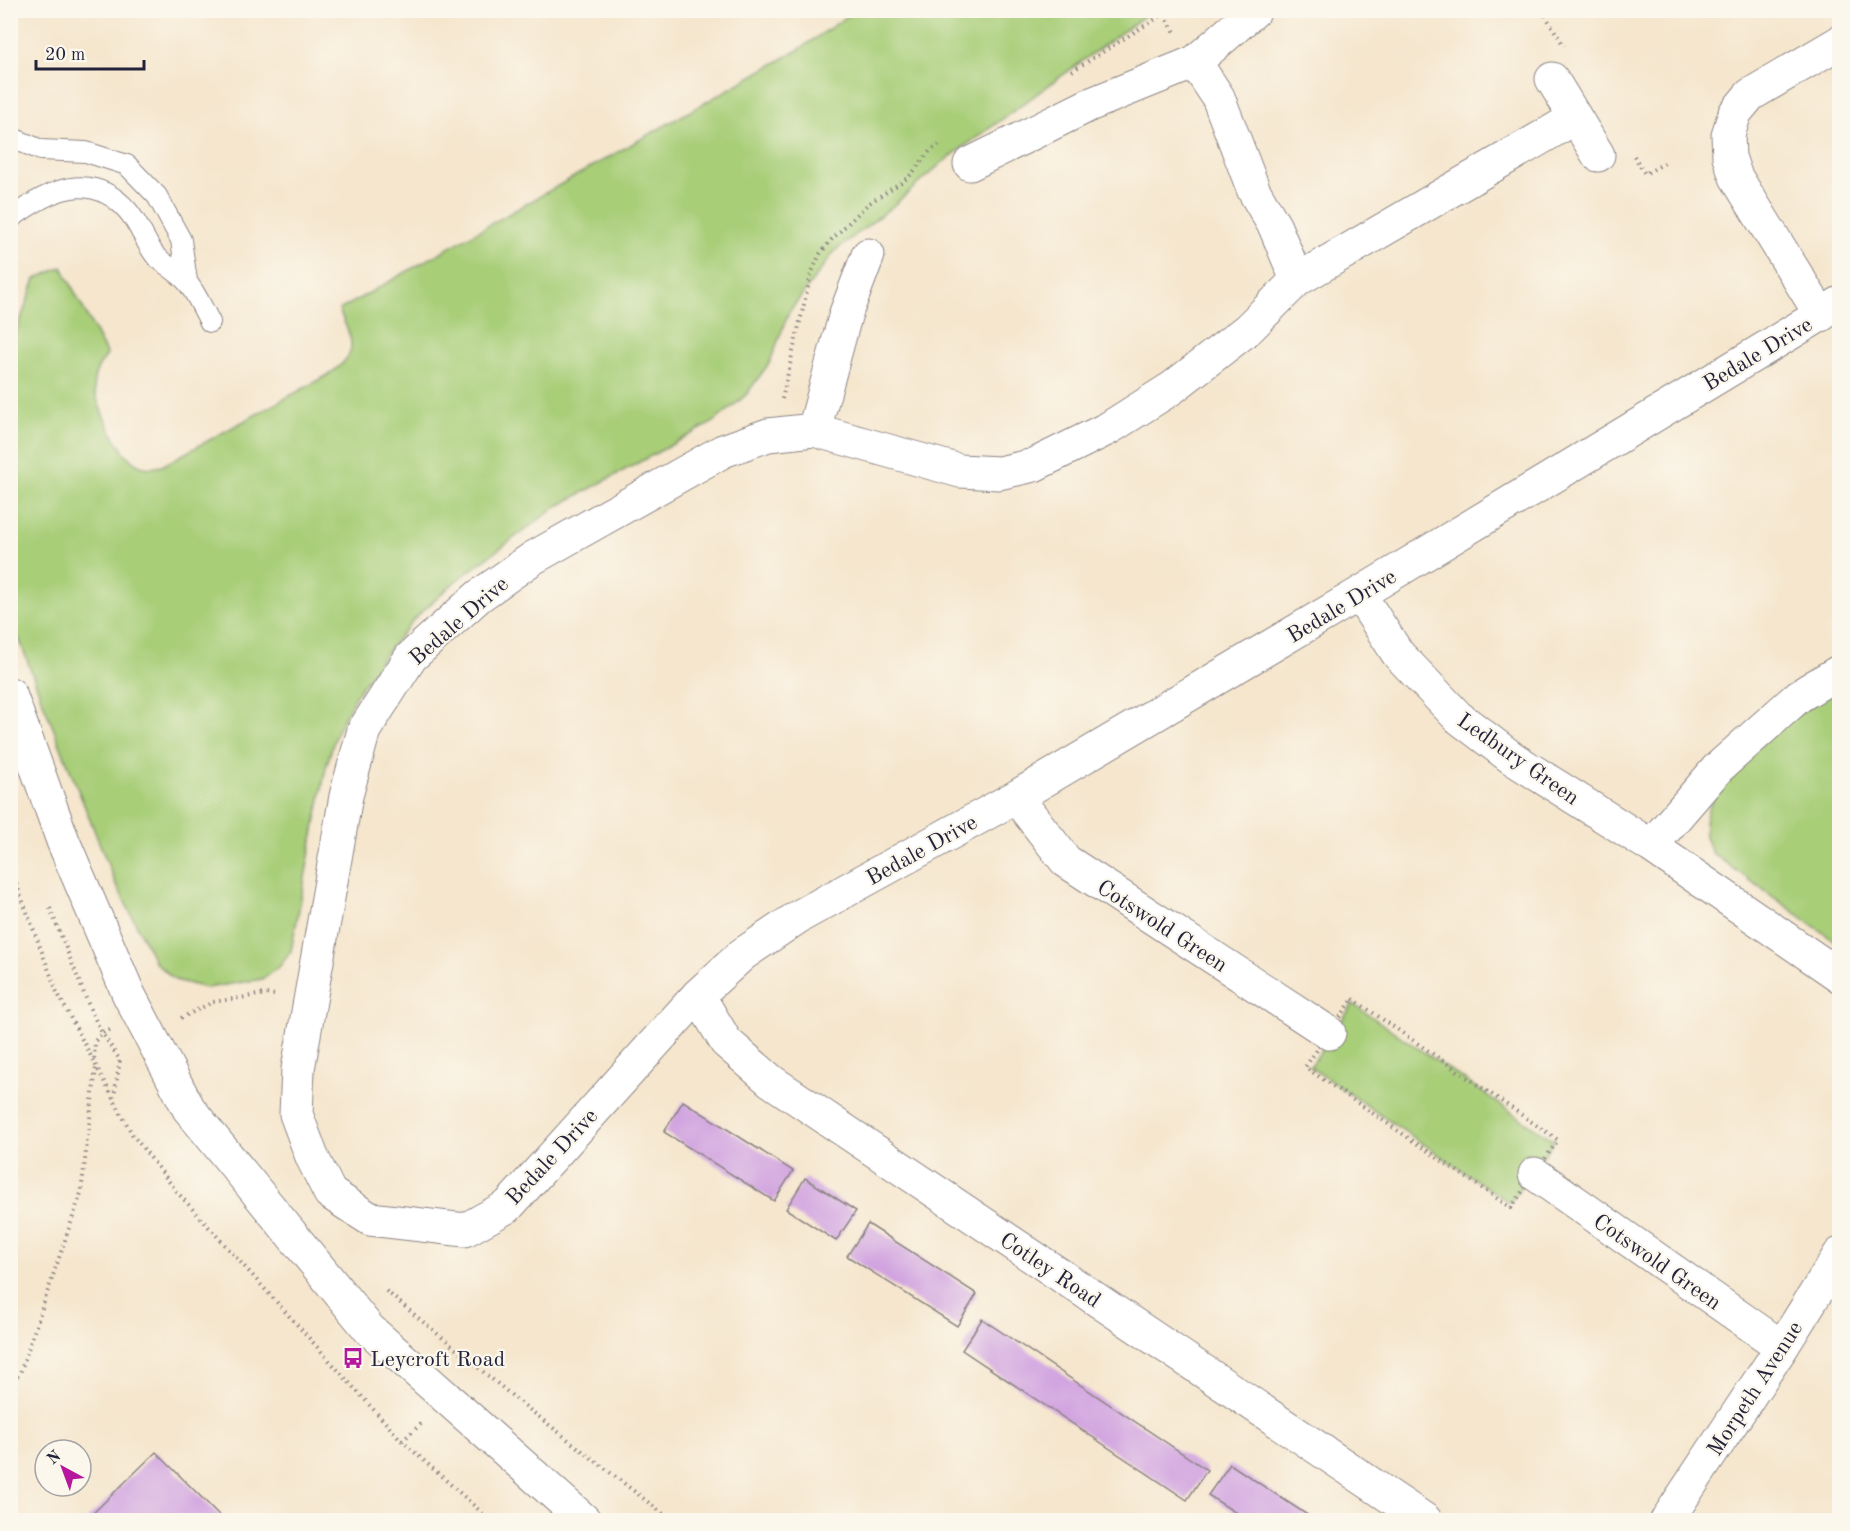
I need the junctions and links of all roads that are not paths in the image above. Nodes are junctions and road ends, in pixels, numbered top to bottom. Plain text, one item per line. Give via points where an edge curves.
1 (1255, 10) edge
2 (1839, 42) edge
3 (1195, 62) junction
4 (1552, 79) dead end
5 (1575, 118) junction
6 (10, 137) edge
7 (1598, 155) dead end
8 (970, 164) dead end
9 (10, 219) edge
10 (868, 255) dead end
11 (1297, 280) junction
12 (187, 281) junction
13 (1830, 309) edge
14 (210, 322) dead end
15 (814, 430) junction
16 (1359, 594) junction
17 (1839, 671) edge
18 (10, 694) edge
19 (1016, 797) junction
20 (1651, 846) junction
21 (1839, 976) edge
22 (698, 995) junction
23 (1329, 1033) road end
24 (1535, 1174) road end
25 (1839, 1254) edge
26 (1782, 1347) junction
27 (584, 1521) edge
28 (1425, 1521) edge
29 (1667, 1521) edge

1 - 3 street
2 - 13 street via 1750,96 1735,113 1728,135 1729,157 1736,177
3 - 8 street via 1089,105
3 - 11 street via 1218,97 1254,191 1275,226
4 - 5 street
5 - 7 street
5 - 11 street, Bedale Drive
6 - 12 lane via 41,150 86,152 127,165 157,196 181,240
9 - 12 lane via 35,201 74,186 102,190 128,212 156,255
10 - 15 street via 846,313
11 - 15 street, Bedale Drive via 1248,329 1172,388 1109,428 1034,465 999,473 960,471
12 - 14 lane
13 - 16 street, Bedale Drive
15 - 22 street, Bedale Drive via 768,435 723,451 533,558 479,596 411,657 364,730 346,796 298,1069 296,1114 330,1193 370,1219 465,1230 508,1206
16 - 19 street, Bedale Drive
16 - 20 street, Ledbury Green via 1398,654 1458,717 1512,758
17 - 20 street via 1799,696 1718,768
18 - 27 street via 63,842 129,995 189,1109 369,1329
19 - 22 street, Bedale Drive via 798,917 743,954
19 - 23 street, Cotswold Green via 1066,861
20 - 21 street, Ledbury Green
22 - 28 street, Cotley Road via 726,1042 771,1081
24 - 26 street, Cotswold Green
25 - 26 street, Morpeth Avenue
26 - 29 street, Morpeth Avenue

